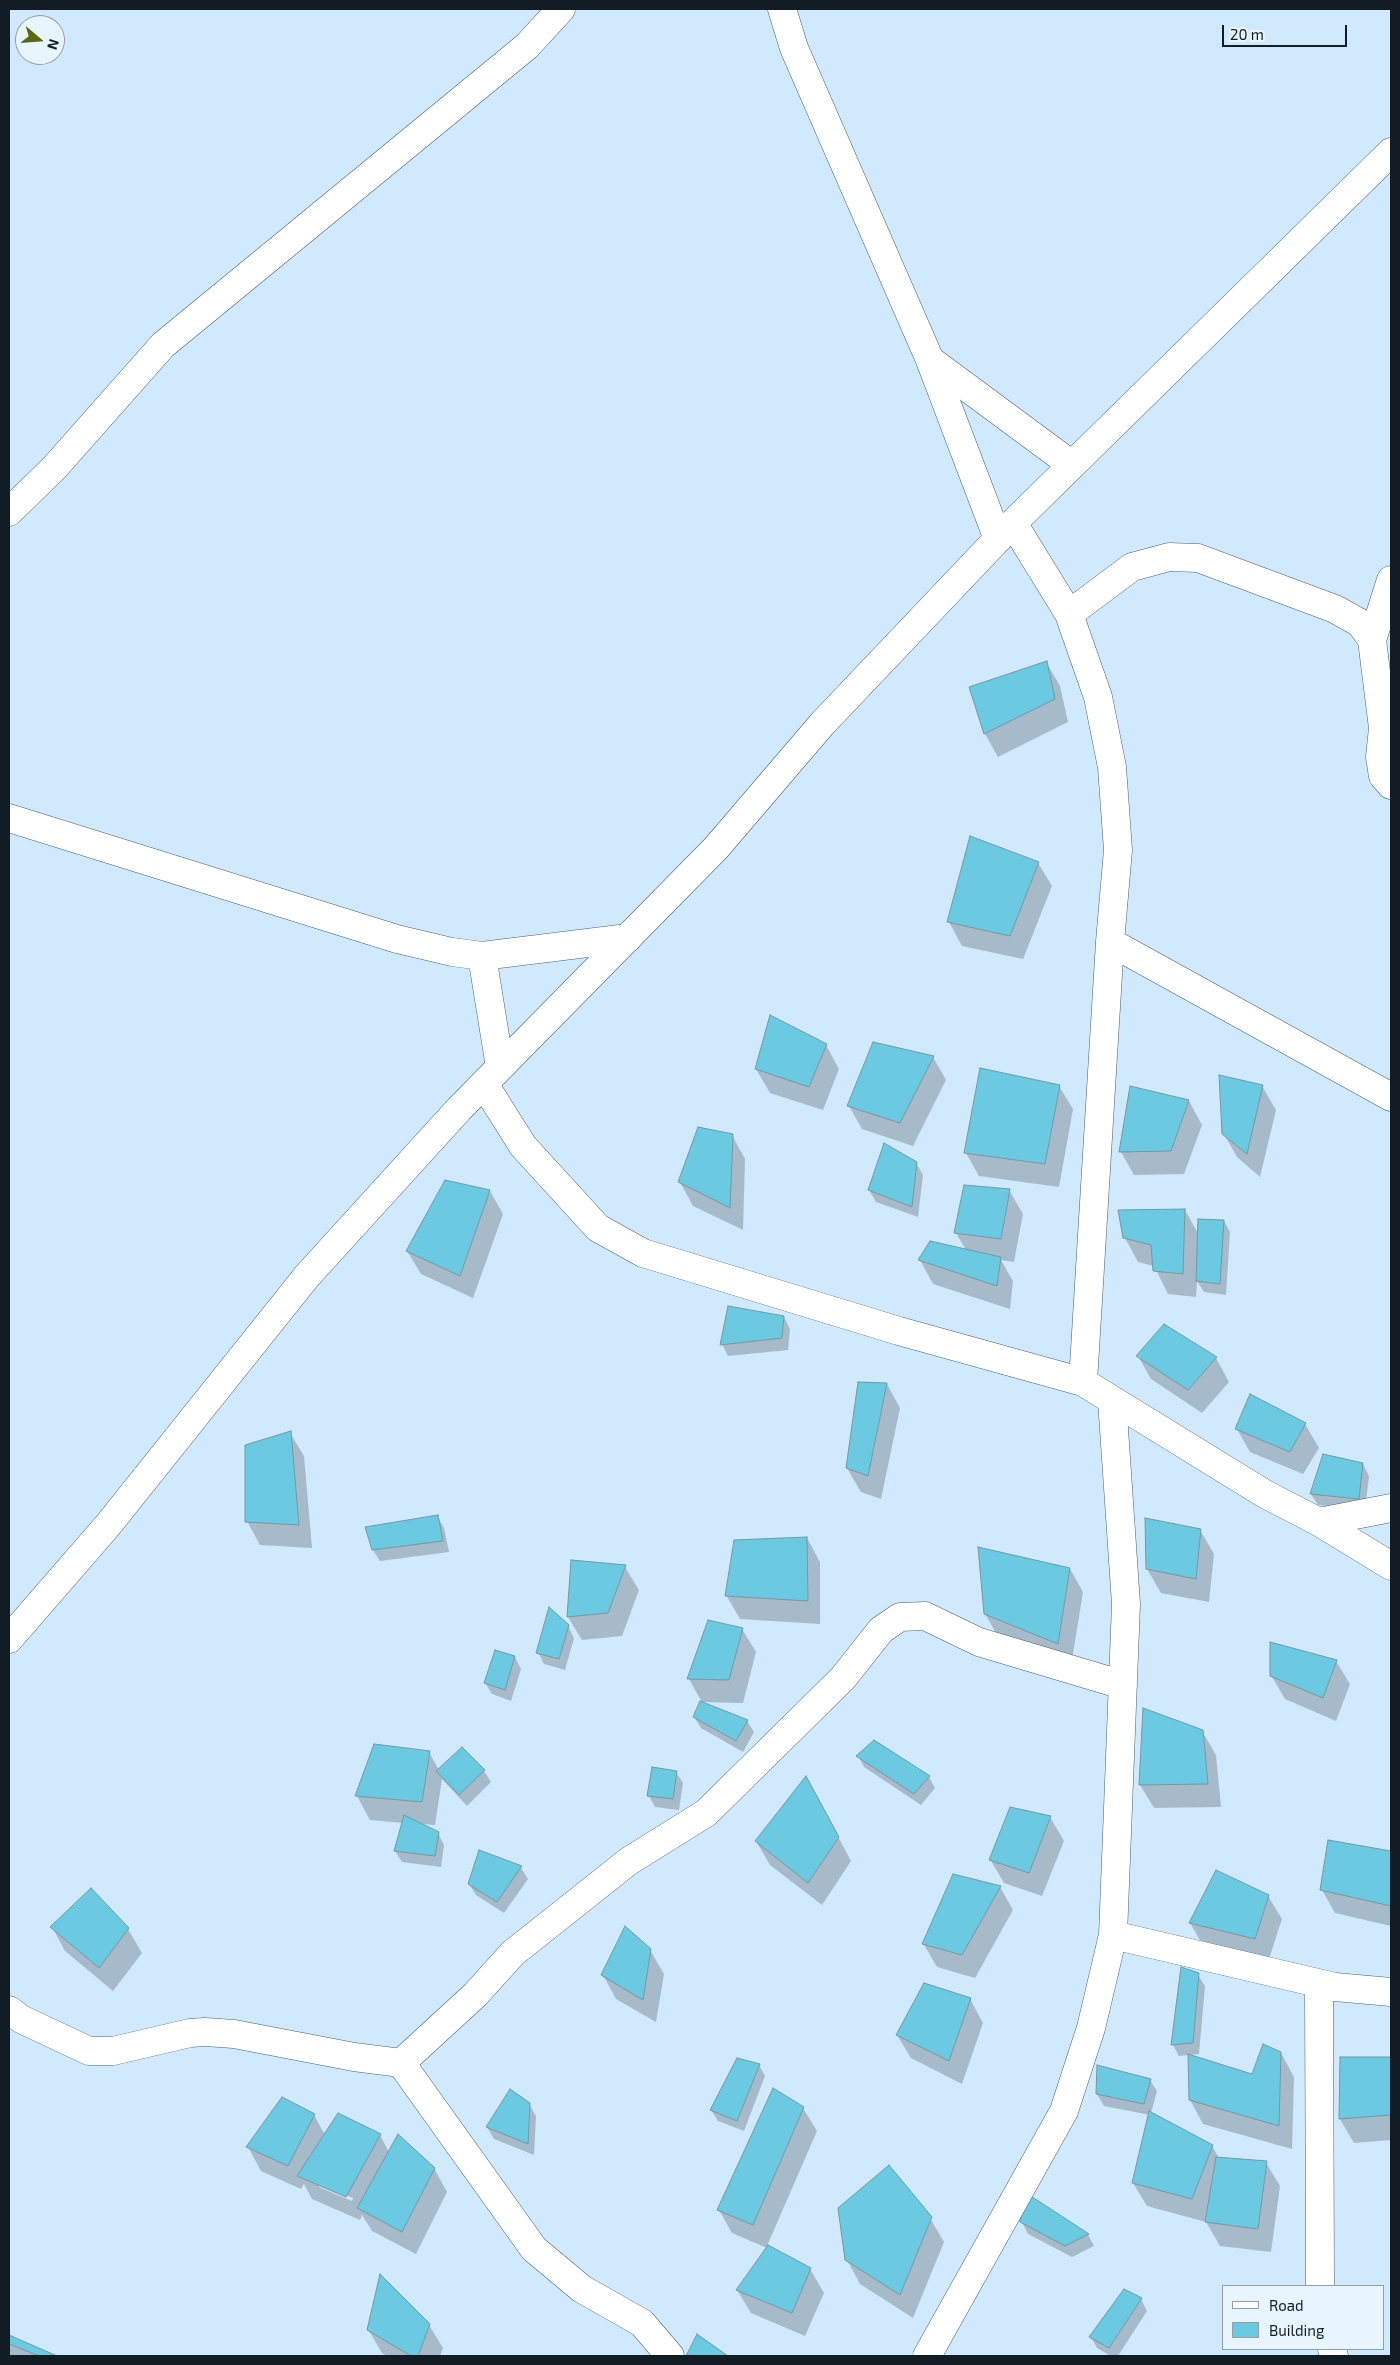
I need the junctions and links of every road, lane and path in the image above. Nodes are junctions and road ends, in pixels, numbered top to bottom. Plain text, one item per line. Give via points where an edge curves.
1 (561, 9) edge
2 (782, 9) edge
3 (1391, 152) edge
4 (930, 360) junction
5 (1072, 465) junction
6 (9, 512) edge
7 (1006, 531) junction
8 (1391, 580) edge
9 (1069, 614) junction
10 (1372, 640) junction
11 (1391, 785) edge
12 (9, 818) edge
13 (628, 938) junction
14 (1110, 942) junction
15 (482, 956) junction
16 (492, 1075) junction
17 (1391, 1097) edge
18 (1083, 1382) junction
19 (1112, 1400) junction
20 (1391, 1508) edge
21 (1319, 1522) junction
22 (1391, 1566) edge
23 (9, 1639) edge
24 (1123, 1685) junction
25 (1113, 1935) junction
26 (1319, 1984) junction
27 (1391, 1992) edge
28 (9, 2010) edge
29 (402, 2063) junction
30 (1320, 2285) edge
31 (670, 2356) edge
32 (927, 2356) edge

1 - 6 street via 527,46 163,345 55,467
2 - 4 street via 794,48
3 - 5 street
4 - 5 street
4 - 7 street
5 - 7 street
7 - 9 street
7 - 13 street via 822,724 716,848
8 - 10 street
9 - 10 street via 1132,567 1169,557 1198,558 1335,609 1360,623
9 - 14 street via 1098,697 1112,767 1118,850
10 - 11 street via 1383,728 1380,757 1383,776
12 - 15 street via 397,939
13 - 15 street
13 - 16 street
14 - 17 street
14 - 18 street
15 - 16 street
16 - 18 street via 523,1146 598,1228 643,1253 899,1331
16 - 23 street via 307,1276 108,1524
18 - 19 street
19 - 21 street via 1265,1494
19 - 24 street via 1126,1604
20 - 21 street
21 - 22 street
24 - 25 street
24 - 29 street via 979,1642 925,1616 900,1617 881,1630 843,1678 706,1813 629,1861 513,1953 475,1995
25 - 26 street
25 - 32 street via 1091,2028 1064,2110
26 - 27 street
26 - 30 street
28 - 29 street via 21,2019 89,2050 113,2051 205,2032 234,2034
29 - 31 street via 534,2249 582,2289 642,2323

